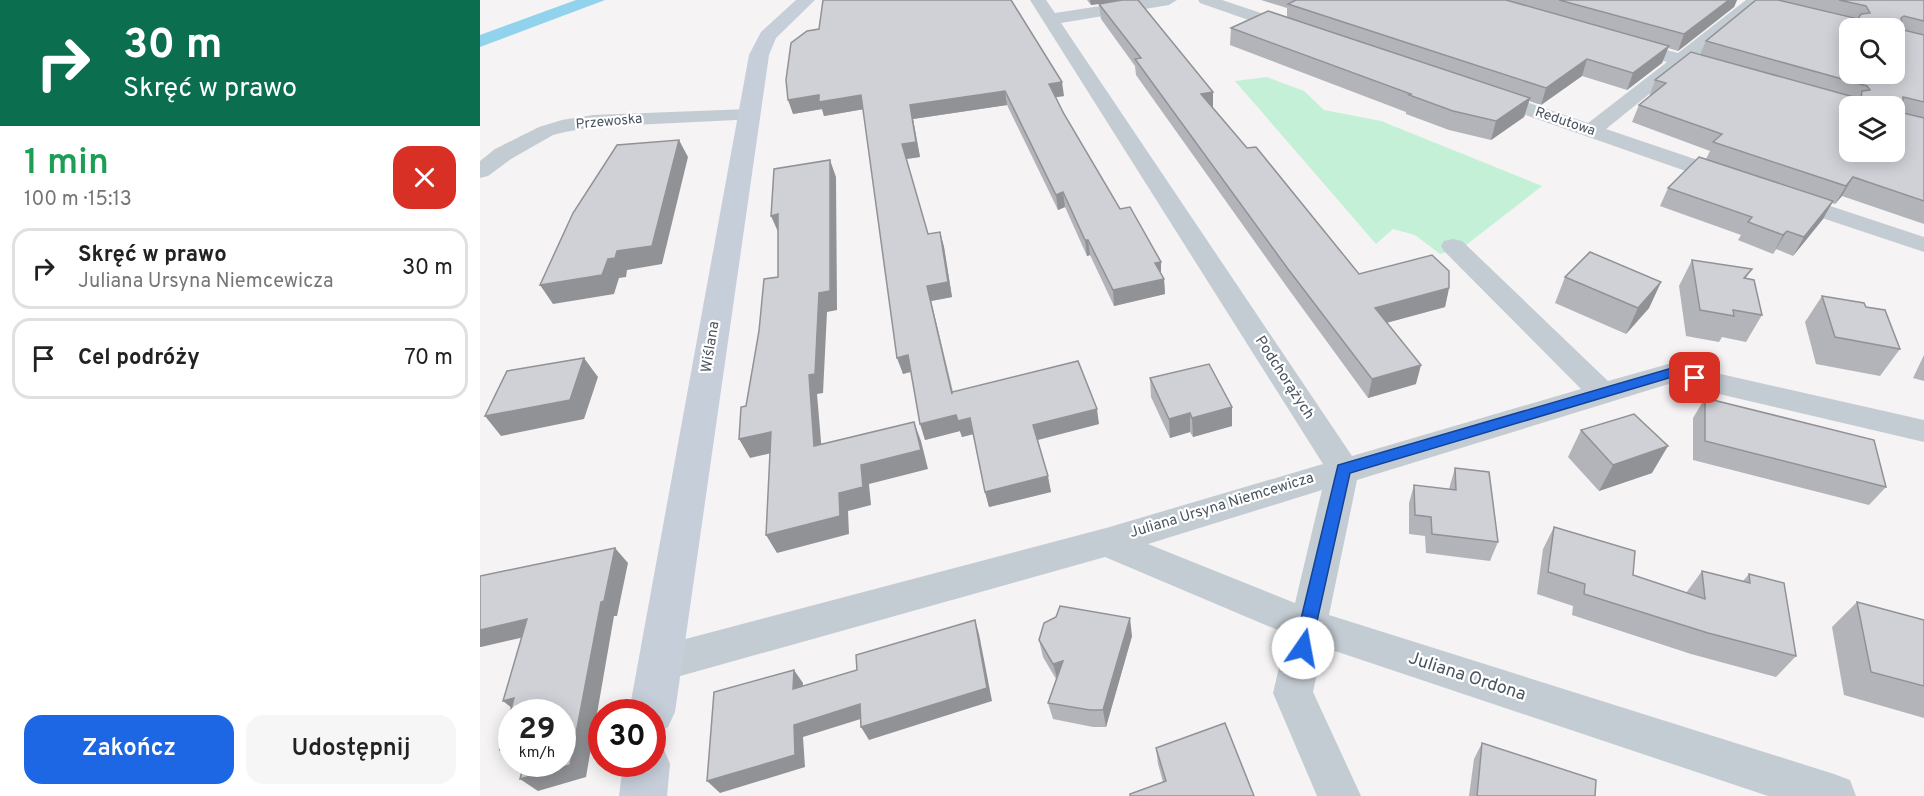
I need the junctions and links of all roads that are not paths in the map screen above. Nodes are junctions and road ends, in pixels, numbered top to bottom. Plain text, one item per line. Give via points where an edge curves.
1 (806, 0) edge
2 (1168, 0) edge
3 (1206, 0) edge
4 (1748, 1) edge
5 (1045, 9) edge
6 (1774, 9) edge
7 (1308, 35) edge
8 (1605, 38) edge
9 (1682, 60) junction
10 (1738, 76) edge
11 (1466, 88) edge
12 (749, 115) junction
13 (1591, 131) junction
14 (480, 171) edge
15 (1746, 184) edge
16 (1769, 192) edge
17 (1924, 245) edge
18 (1453, 246) dead end
19 (1602, 393) junction
20 (1924, 431) edge
21 (1343, 469) junction
22 (1106, 542) junction
23 (1307, 625) junction
24 (659, 664) junction
25 (654, 699) edge
26 (645, 777) edge
27 (643, 796) edge
28 (1339, 796) edge
29 (1834, 796) edge

1 - 12 street, Wiślana via 762,44
2 - 5 street
3 - 7 street
4 - 6 street
4 - 9 street
5 - 21 street, Podchorążych
8 - 9 street
9 - 10 street
9 - 13 street
11 - 13 street, Redutowa
12 - 14 street, Przewoska via 593,121 562,126 503,154
12 - 24 street, Wiślana
13 - 15 street, Redutowa
16 - 17 street
18 - 19 street
19 - 20 street, Juliana Ursyna Niemcewicza via 1672,373
19 - 21 street, Juliana Ursyna Niemcewicza
21 - 22 street, Juliana Ursyna Niemcewicza
21 - 23 street
22 - 23 street, Juliana Ordona
22 - 24 street, Juliana Ursyna Niemcewicza
23 - 28 street via 1293,693
23 - 29 street, Juliana Ordona
24 - 25 street, Wiślana
26 - 27 street

